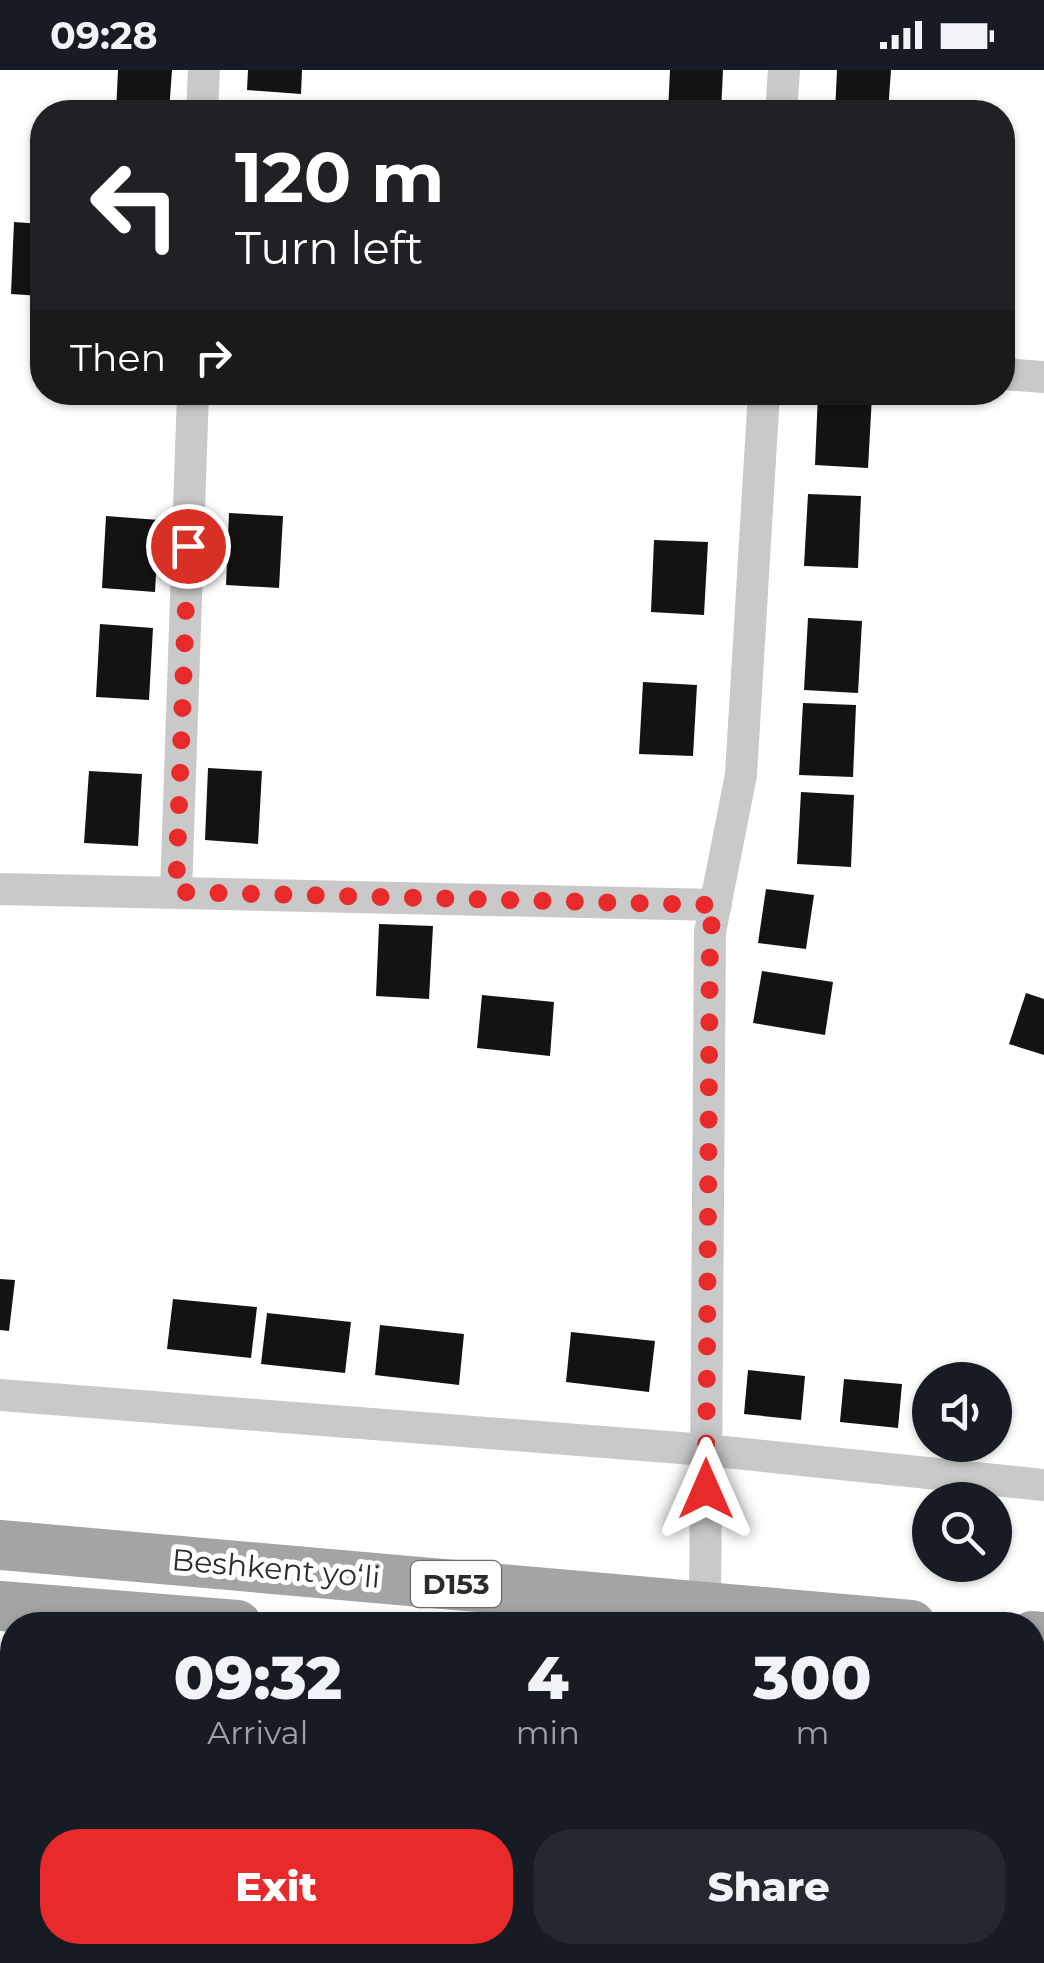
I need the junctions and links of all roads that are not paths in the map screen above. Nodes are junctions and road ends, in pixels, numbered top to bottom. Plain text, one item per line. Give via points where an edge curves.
1 (204, 70) edge
2 (784, 70) edge
3 (203, 100) edge
4 (782, 100) edge
5 (1015, 375) edge
6 (1044, 377) edge
7 (193, 405) edge
8 (763, 405) edge
9 (0, 889) edge
10 (176, 892) junction
11 (716, 905) junction
12 (0, 1395) edge
13 (706, 1450) junction
14 (1044, 1486) edge
15 (0, 1544) edge
16 (0, 1606) edge
17 (706, 1606) junction
18 (75, 1612) edge
19 (771, 1612) edge

1 - 3 street
2 - 4 street
5 - 6 street
7 - 10 street
8 - 11 street via 741,775
9 - 10 street
10 - 11 street
11 - 13 street via 710,932
12 - 13 street
13 - 14 street
13 - 17 street
15 - 17 main road, Beshkent yoʻli / D153
16 - 18 main road, Beshkent yoʻli
17 - 19 main road, Beshkent yoʻli / D153

